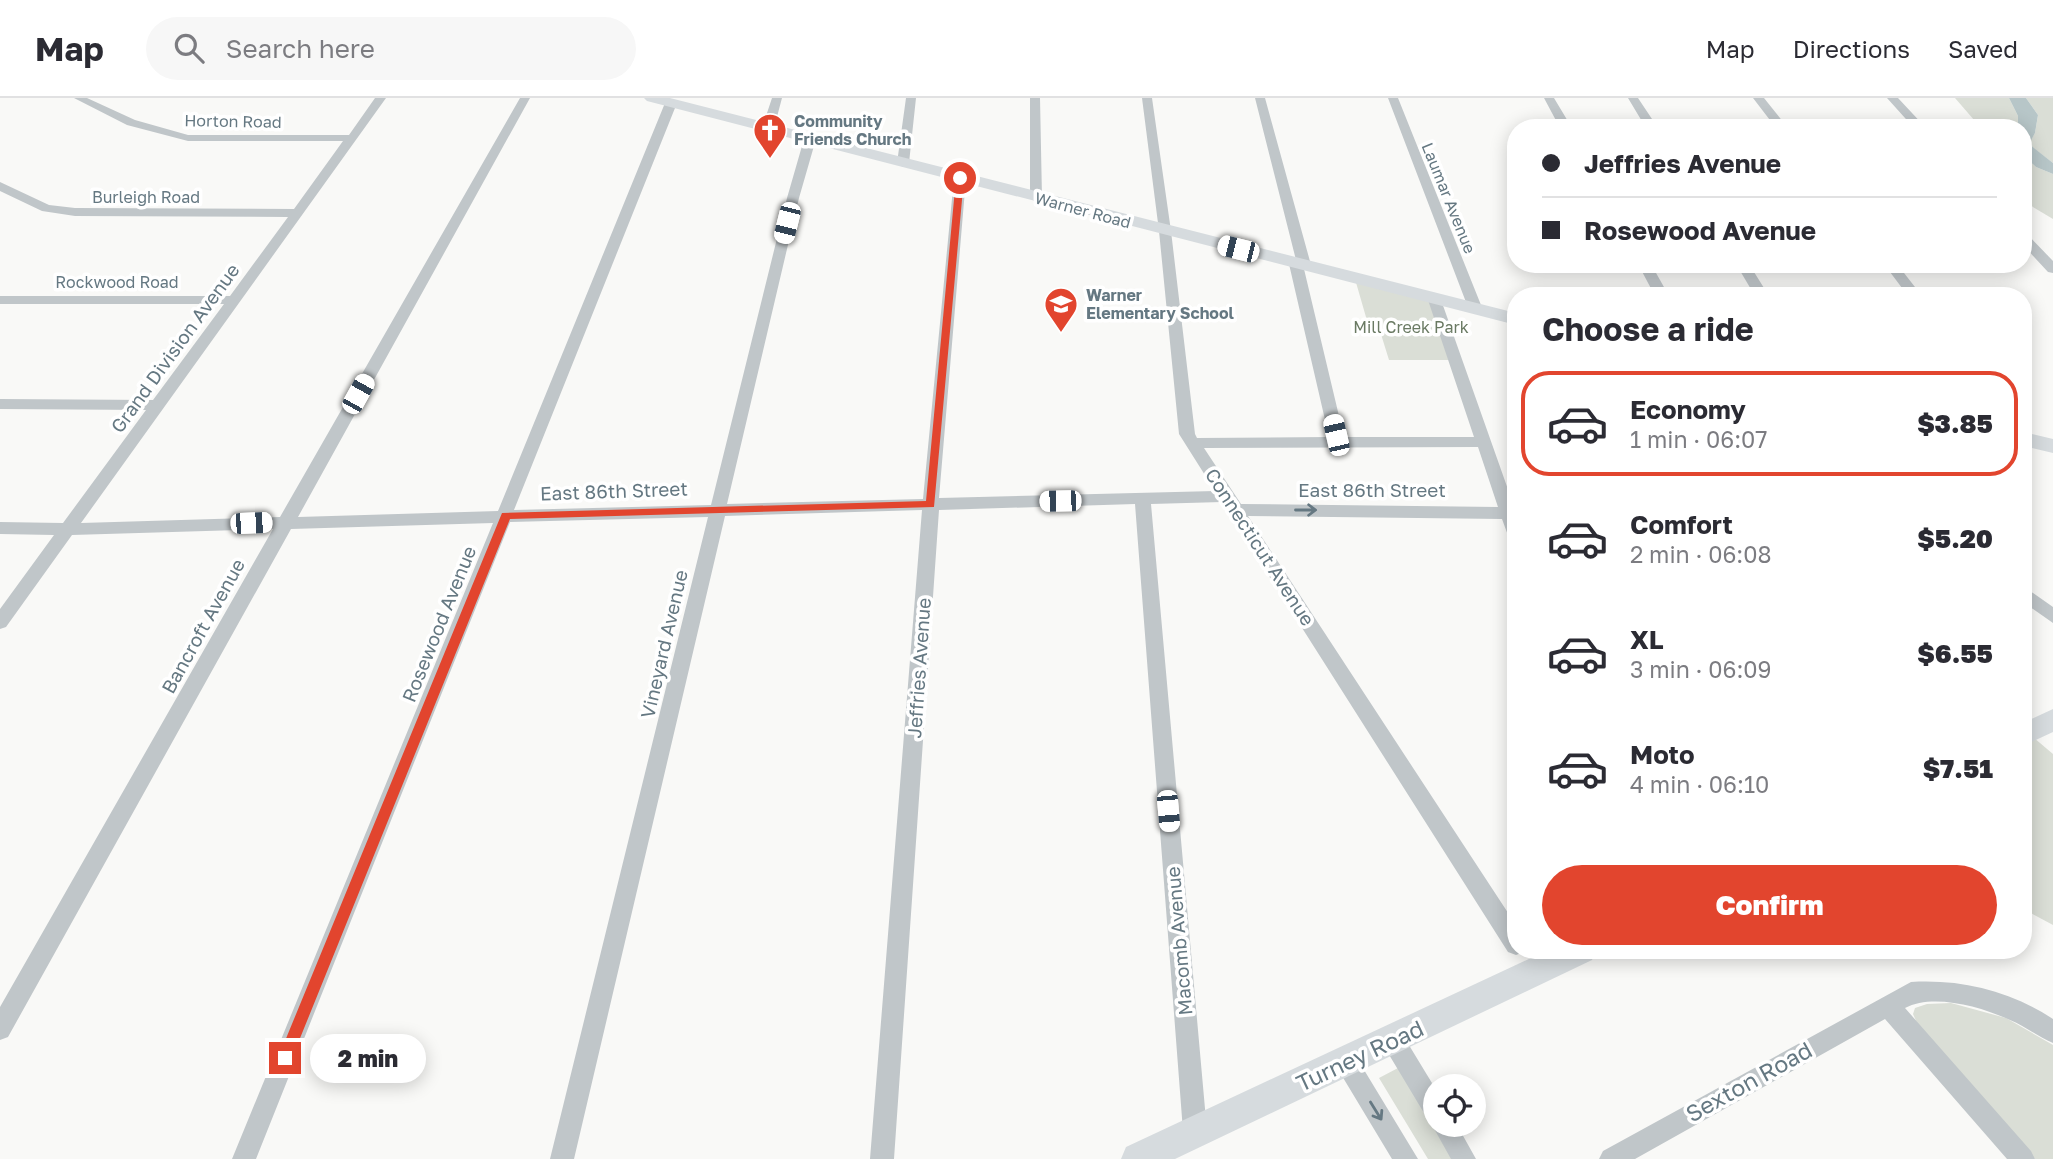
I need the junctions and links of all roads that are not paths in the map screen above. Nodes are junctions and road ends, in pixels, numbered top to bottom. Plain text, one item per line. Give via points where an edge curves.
1 (79, 98) edge
2 (381, 98) edge
3 (525, 98) edge
4 (652, 98) edge
5 (777, 98) edge
6 (911, 98) edge
7 (1035, 98) edge
8 (1147, 98) edge
9 (1259, 98) edge
10 (1393, 98) edge
11 (1549, 98) edge
12 (1633, 98) edge
13 (1758, 98) edge
14 (1892, 98) edge
15 (671, 103) junction
16 (1561, 119) edge
17 (1646, 119) edge
18 (1775, 119) edge
19 (1912, 119) edge
20 (768, 128) junction
21 (352, 138) junction
22 (810, 139) junction
23 (903, 163) junction
24 (960, 178) junction
25 (0, 186) edge
26 (1036, 198) junction
27 (298, 213) junction
28 (1165, 231) junction
29 (2032, 247) edge
30 (1300, 265) junction
31 (2053, 269) edge
32 (1897, 273) edge
33 (1908, 287) edge
34 (0, 300) edge
35 (233, 300) junction
36 (1435, 300) junction
37 (1476, 310) junction
38 (1507, 317) edge
39 (0, 404) edge
40 (157, 405) junction
41 (2032, 439) edge
42 (1484, 442) junction
43 (1192, 443) junction
44 (1338, 443) junction
45 (2053, 446) edge
46 (1143, 499) junction
47 (1233, 503) junction
48 (931, 504) junction
49 (718, 510) junction
50 (1507, 513) joint
51 (506, 515) junction
52 (286, 522) junction
53 (0, 528) edge
54 (67, 529) junction
55 (2032, 600) edge
56 (2053, 616) edge
57 (0, 622) edge
58 (2053, 720) edge
59 (2032, 730) edge
60 (1507, 931) edge
61 (1526, 962) edge
62 (1886, 1005) junction
63 (0, 1029) edge
64 (2053, 1032) edge
65 (1394, 1040) junction
66 (1346, 1063) junction
67 (1423, 1090) edge
68 (1195, 1131) junction
69 (1451, 1137) edge
70 (244, 1159) edge
71 (562, 1159) edge
72 (882, 1159) edge
73 (1138, 1159) edge
74 (1406, 1159) edge
75 (1464, 1159) edge
76 (1611, 1159) edge
77 (2023, 1159) edge

1 - 21 street, Horton Road via 127,122 188,138
2 - 21 street, Grand Division Avenue
3 - 52 street, Bancroft Avenue
4 - 15 main road, Warner Road
5 - 20 street
6 - 23 street
7 - 26 street
8 - 28 street, Connecticut Avenue
9 - 30 street
10 - 37 street, Laumar Avenue
11 - 16 street
12 - 17 street
13 - 18 street
14 - 19 street
15 - 20 main road, Warner Road
15 - 51 street, Rosewood Avenue
20 - 22 main road, Warner Road
21 - 27 street, Grand Division Avenue
22 - 23 main road, Warner Road
22 - 49 street, Vineyard Avenue
23 - 24 main road, Warner Road
24 - 26 main road, Warner Road
24 - 48 street, Jeffries Avenue
25 - 27 street, Burleigh Road via 46,208 75,212
26 - 28 main road, Warner Road
27 - 35 street, Grand Division Avenue
28 - 30 main road, Warner Road
28 - 43 street, Connecticut Avenue via 1186,434
29 - 31 street
30 - 36 main road, Warner Road
30 - 44 street
32 - 33 street
34 - 35 street, Rockwood Road
35 - 40 street, Grand Division Avenue
36 - 37 main road, Warner Road
36 - 42 street
37 - 38 main road, Warner Road
39 - 40 street
40 - 54 street, Grand Division Avenue
41 - 45 main road
42 - 44 street
42 - 50 street
43 - 44 street
43 - 47 street, Connecticut Avenue
46 - 47 street, East 86th Street
46 - 48 street, East 86th Street
46 - 68 street, Macomb Avenue
47 -> 50 street, East 86th Street
47 - 60 street, Connecticut Avenue
48 - 49 street, East 86th Street
48 - 72 street, Jeffries Avenue
49 - 51 street, East 86th Street
49 - 71 street, Vineyard Avenue
51 - 52 street, East 86th Street
51 - 70 street, Rosewood Avenue
52 - 54 street, East 86th Street
52 - 63 street, Bancroft Avenue
53 - 54 street, East 86th Street
54 - 57 street, Grand Division Avenue
55 - 56 street
58 - 59 main road
61 - 65 main road, Turney Road
62 - 64 street, Sexton Road via 1911,993 1965,993 2037,1020
62 - 76 street, Sexton Road
62 - 77 street
65 - 66 main road, Turney Road
65 - 67 street
66 - 68 main road, Turney Road
66 -> 74 street
68 - 73 main road, Turney Road
69 - 75 street

